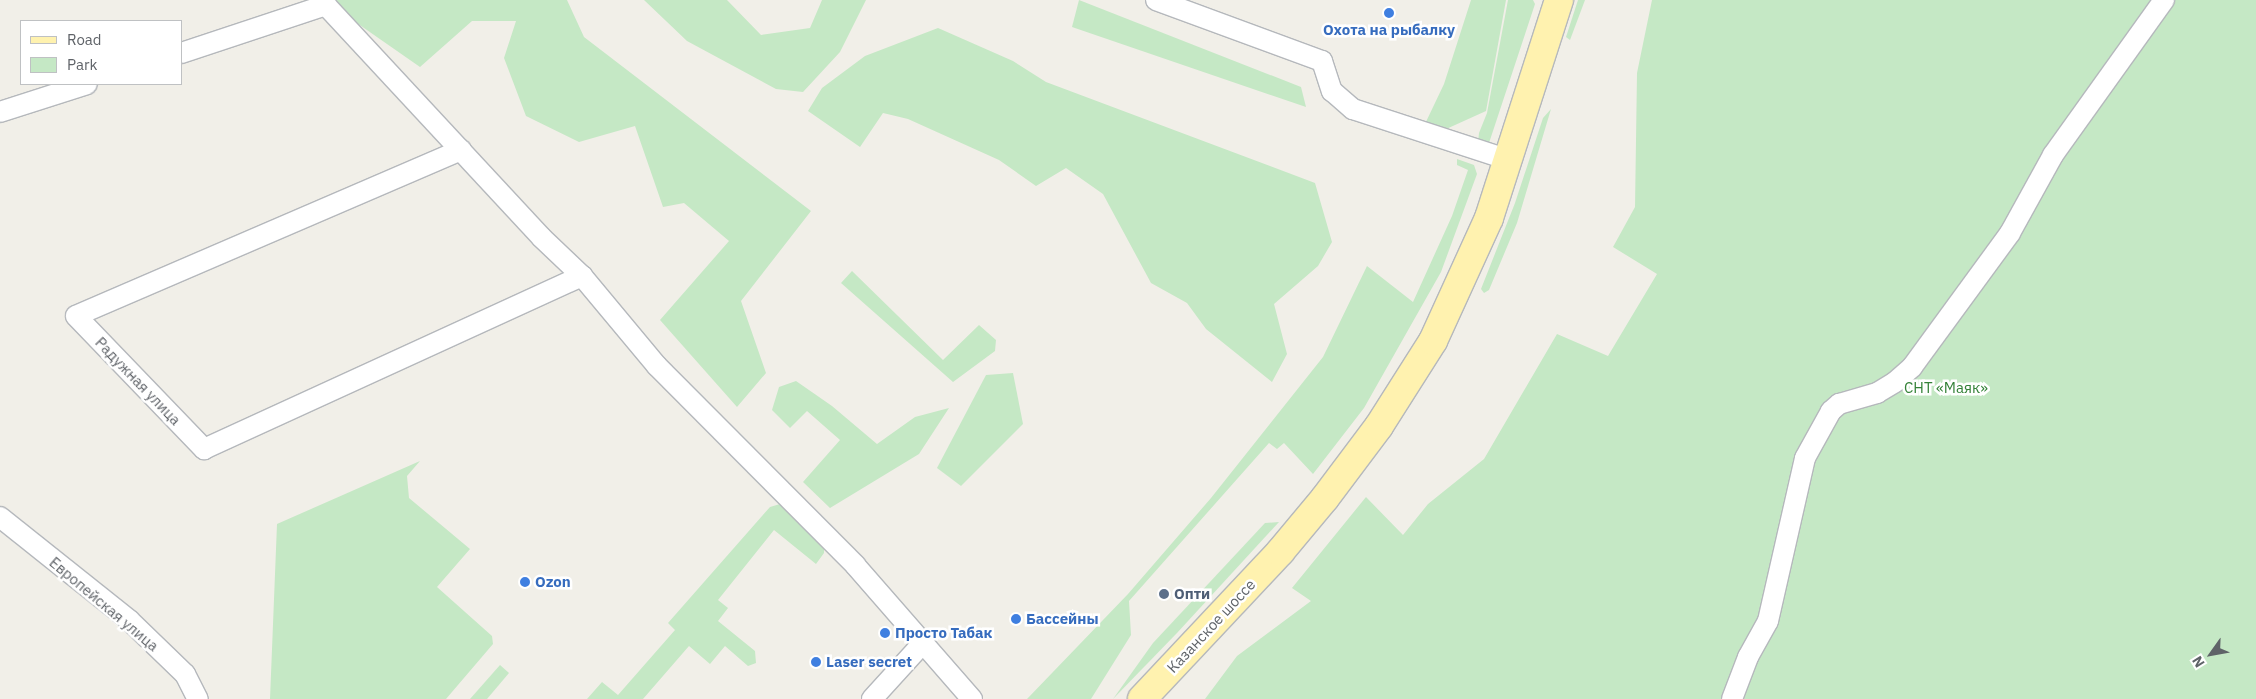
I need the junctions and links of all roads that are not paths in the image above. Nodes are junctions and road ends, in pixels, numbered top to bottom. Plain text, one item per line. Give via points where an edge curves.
1 (1156, 0) edge
2 (1560, 0) edge
3 (2164, 0) edge
4 (324, 3) edge
5 (182, 53) edge
6 (85, 85) edge
7 (0, 112) edge
8 (461, 150) junction
9 (1509, 160) junction
10 (582, 276) junction
11 (0, 517) edge
12 (922, 644) junction
13 (198, 699) edge
14 (872, 699) edge
15 (972, 699) edge
16 (1142, 699) edge
17 (1732, 699) edge

1 - 9 street via 1322,61 1332,91 1353,110
2 - 9 main road, Казанское шоссе
3 - 17 street via 2103,90 2052,155 2010,233 1912,367 1895,382 1839,404 1831,411 1805,458 1768,621 1748,657
4 - 5 street
4 - 8 street
6 - 7 street
8 - 10 street via 541,237
8 - 10 street, Радужная улица via 76,316 204,449
9 - 16 main road, Казанское шоссе via 1470,264 1433,342 1379,426 1280,552
10 - 12 street via 652,361 855,565
11 - 13 street, Европейская улица via 129,620 185,674
12 - 14 street
12 - 15 street

